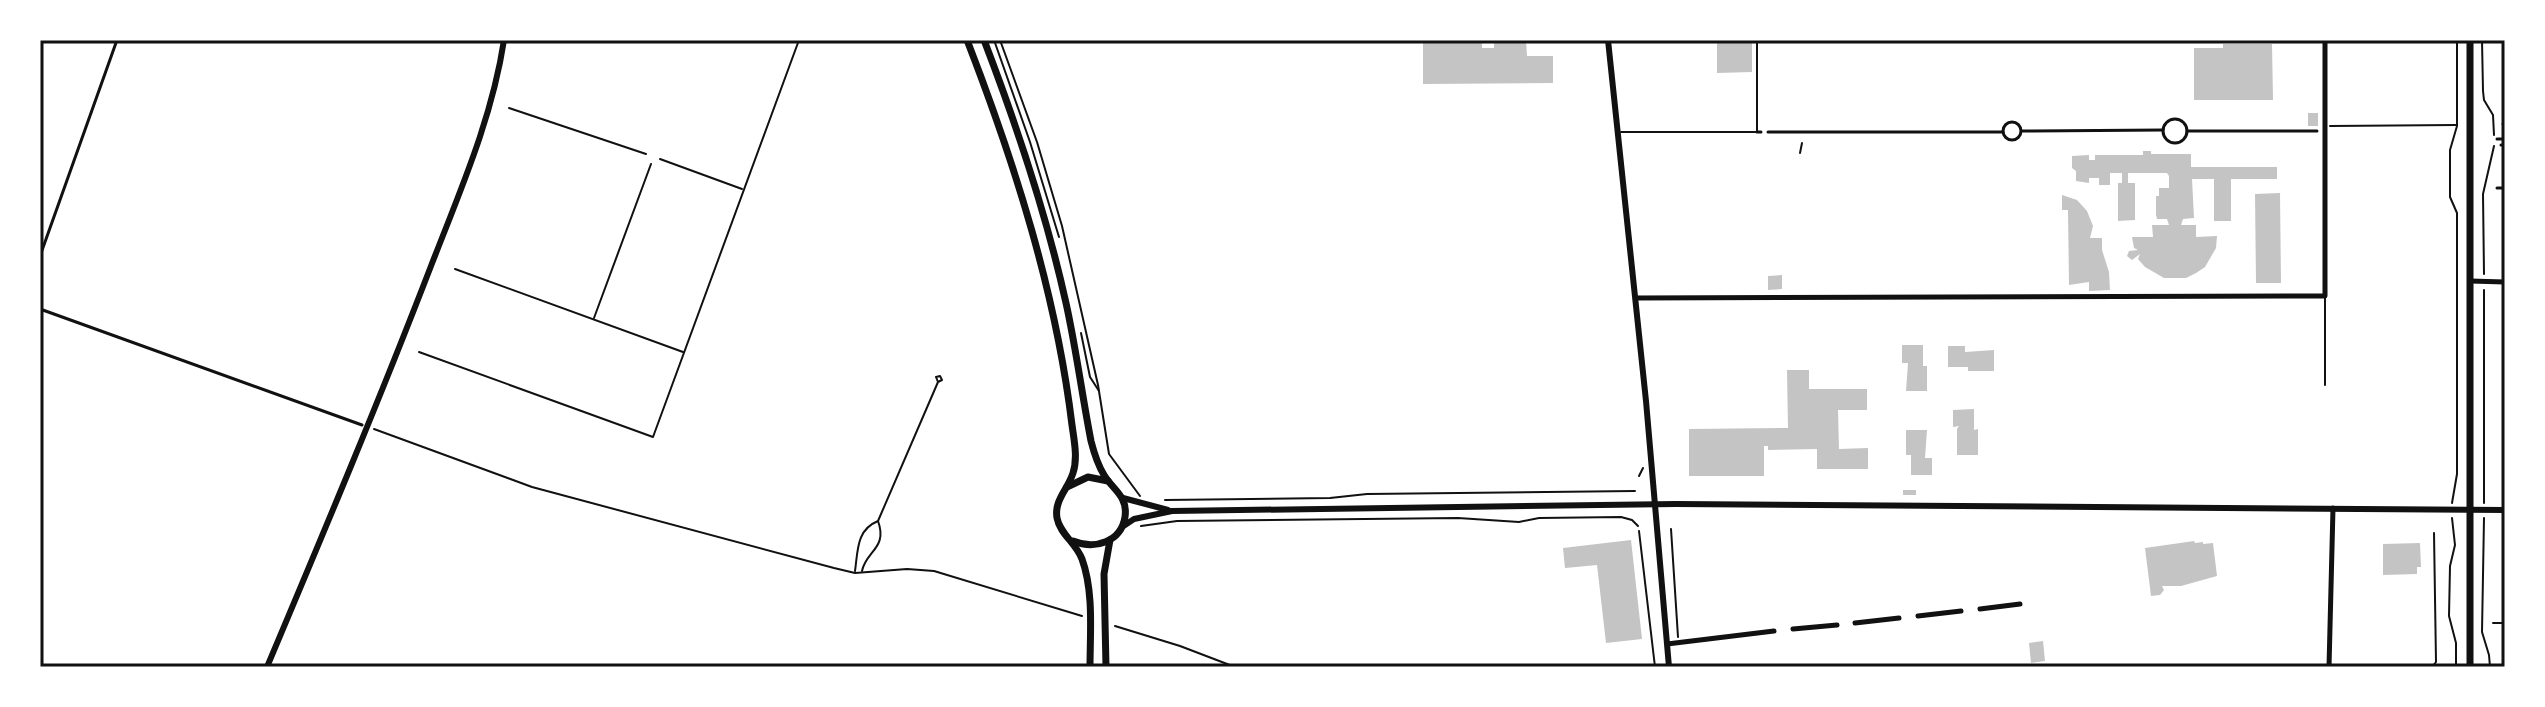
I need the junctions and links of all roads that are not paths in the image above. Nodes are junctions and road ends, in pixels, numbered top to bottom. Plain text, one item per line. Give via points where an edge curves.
1 (117, 40) edge
2 (504, 40) edge
3 (967, 40) edge
4 (984, 40) edge
5 (1608, 40) edge
6 (1757, 40) edge
7 (2325, 40) edge
8 (2470, 40) edge
9 (2163, 130) junction
10 (2022, 131) junction
11 (2187, 131) junction
12 (2317, 131) dead end
13 (1768, 132) dead end
14 (2003, 132) junction
15 (1617, 133) junction
16 (2497, 188) dead end
17 (2505, 188) edge
18 (40, 256) edge
19 (2470, 281) junction
20 (2505, 282) edge
21 (2325, 296) junction
22 (1636, 298) junction
23 (40, 309) edge
24 (2325, 385) dead end
25 (362, 425) dead end
26 (1109, 482) junction
27 (1066, 488) junction
28 (1123, 498) junction
29 (1655, 505) junction
30 (2333, 507) junction
31 (2470, 509) junction
32 (2505, 510) edge
33 (1172, 511) junction
34 (1122, 527) junction
35 (1072, 539) junction
36 (1110, 540) junction
37 (2020, 604) dead end
38 (1980, 609) dead end
39 (1961, 611) dead end
40 (1918, 616) dead end
41 (1899, 618) dead end
42 (1855, 623) dead end
43 (2493, 623) dead end
44 (2505, 623) edge
45 (1837, 625) dead end
46 (1793, 629) dead end
47 (1774, 631) dead end
48 (1667, 644) junction
49 (267, 667) edge
50 (1090, 667) edge
51 (1106, 667) edge
52 (1669, 667) edge
53 (2329, 667) edge
54 (2470, 667) edge

1 - 18 street
2 - 49 street via 485,124 396,358
3 - 27 main road via 1013,169 1052,313 1075,447
4 - 26 main road via 1046,223 1094,451
5 - 15 street
6 - 15 lane via 1759,132
7 - 21 street
8 - 19 main road
9 - 10 street
9 - 11 street via 2175,119
9 - 11 street via 2175,143
10 - 14 street via 2013,140
10 - 14 street via 2013,122
11 - 12 street
13 - 14 street
15 - 22 street
16 - 17 street
19 - 20 street
19 - 31 main road
21 - 22 street
21 - 24 lane
22 - 29 street
23 - 25 street
26 - 27 main road via 1088,477
26 - 28 main road
27 - 35 main road via 1057,515
28 - 33 street
28 - 34 main road
29 - 30 street
29 - 33 street
29 - 48 street
30 - 31 street
30 - 53 street
31 - 32 street
31 - 54 main road
33 - 34 street
34 - 36 main road
35 - 36 main road via 1092,546
35 - 50 main road via 1087,582
36 - 51 main road via 1104,579
37 - 38 street
39 - 40 street
41 - 42 street
43 - 44 lane
45 - 46 street
47 - 48 street
48 - 52 street

